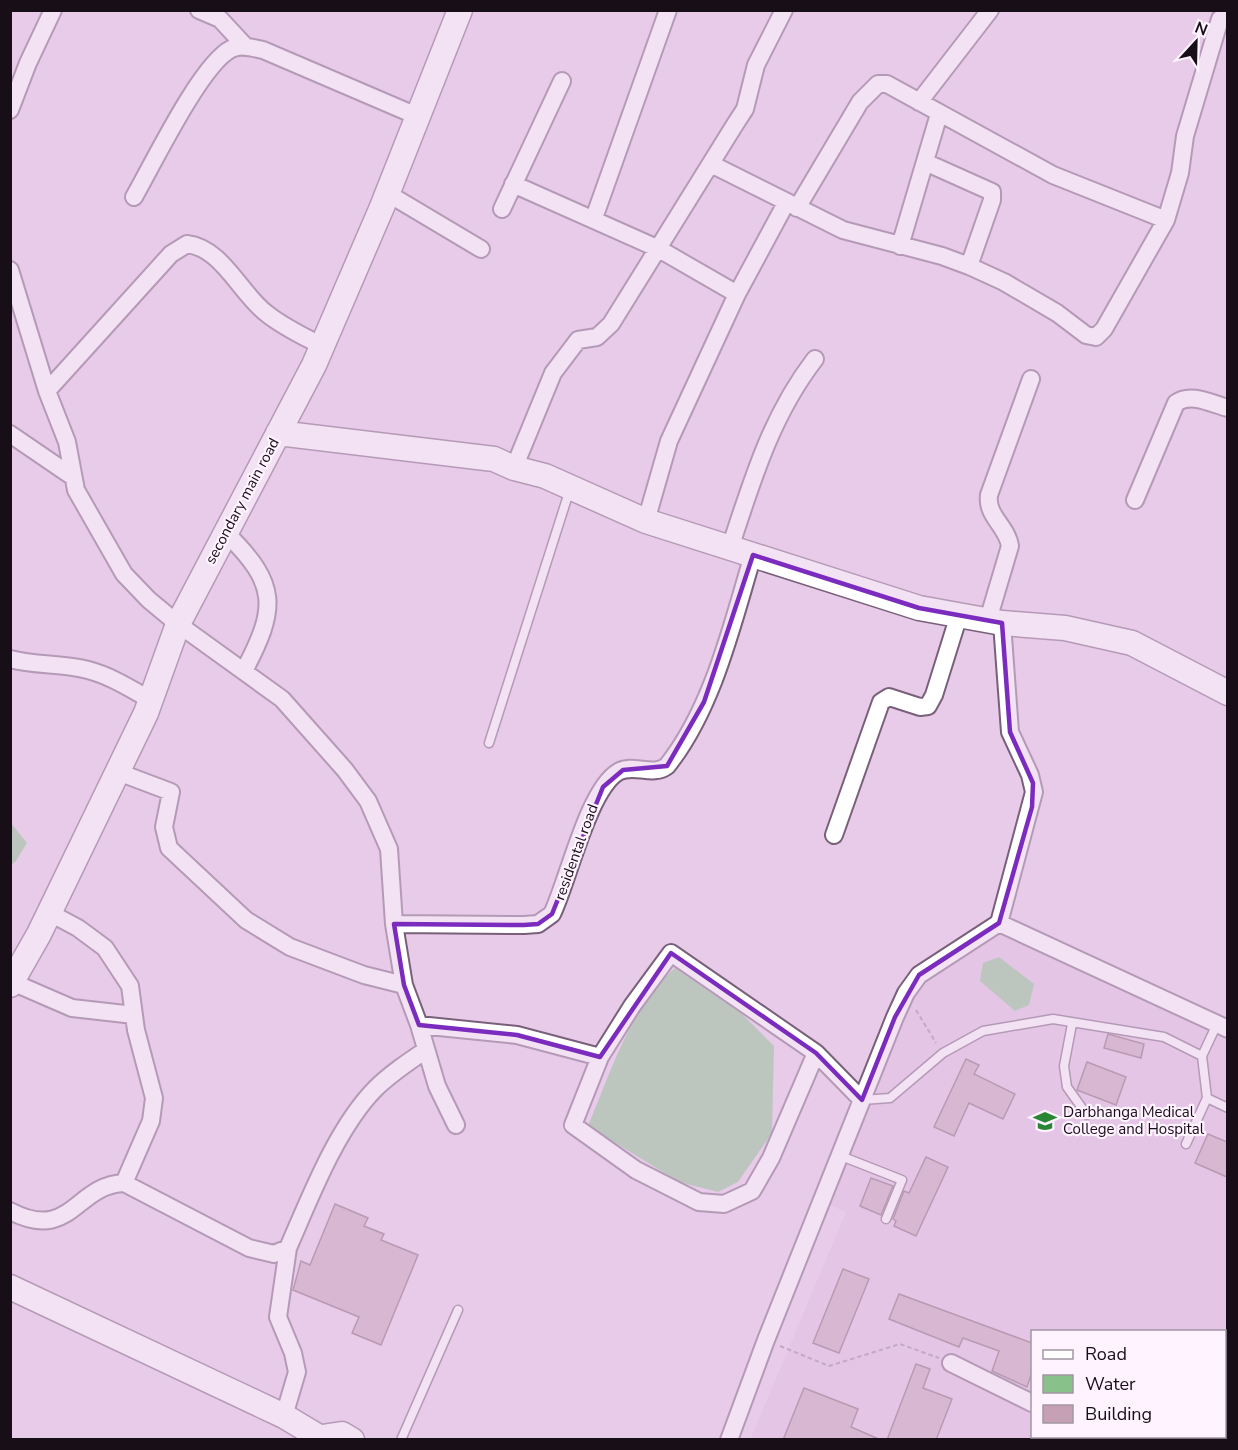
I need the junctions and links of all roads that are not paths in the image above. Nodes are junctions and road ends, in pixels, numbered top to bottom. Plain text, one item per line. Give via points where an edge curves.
1 (53, 10) edge
2 (199, 10) edge
3 (460, 10) edge
4 (668, 10) edge
5 (784, 10) edge
6 (990, 10) edge
7 (1227, 17) edge
8 (246, 46) junction
9 (562, 81) dead end
10 (919, 102) junction
11 (10, 110) edge
12 (939, 114) junction
13 (417, 116) junction
14 (924, 162) junction
15 (711, 164) junction
16 (513, 184) junction
17 (387, 193) junction
18 (134, 197) dead end
19 (791, 206) junction
20 (502, 209) dead end
21 (594, 218) junction
22 (1166, 220) junction
23 (900, 246) junction
24 (481, 249) dead end
25 (659, 249) junction
26 (969, 266) junction
27 (10, 270) edge
28 (737, 294) junction
29 (322, 346) junction
30 (815, 360) dead end
31 (1031, 379) dead end
32 (47, 391) junction
33 (1227, 408) edge
34 (278, 433) junction
35 (10, 434) edge
36 (514, 468) junction
37 (73, 477) junction
38 (571, 487) junction
39 (1135, 500) dead end
40 (646, 521) junction
41 (226, 533) junction
42 (742, 552) junction
43 (959, 615) junction
44 (995, 622) junction
45 (178, 624) junction
46 (10, 659) edge
47 (244, 671) junction
48 (1227, 693) edge
49 (151, 700) junction
50 (489, 743) dead end
51 (118, 772) junction
52 (834, 835) dead end
53 (48, 912) junction
54 (999, 923) junction
55 (394, 924) junction
56 (11, 984) edge
57 (404, 985) junction
58 (134, 1016) junction
59 (1072, 1024) junction
60 (419, 1025) junction
61 (1222, 1027) edge
62 (426, 1050) junction
63 (816, 1053) junction
64 (1202, 1056) junction
65 (600, 1057) junction
66 (1207, 1098) junction
67 (862, 1100) junction
68 (1227, 1108) edge
69 (1087, 1115) dead end
70 (456, 1125) dead end
71 (1186, 1144) dead end
72 (841, 1156) junction
73 (124, 1183) junction
74 (10, 1211) edge
75 (886, 1219) dead end
76 (288, 1248) junction
77 (10, 1287) edge
78 (458, 1310) dead end
79 (951, 1363) road end
80 (1031, 1403) edge
81 (284, 1416) junction
82 (323, 1438) edge
83 (352, 1440) edge
84 (400, 1440) edge
85 (729, 1440) edge

1 - 11 street
2 - 8 street via 226,24
3 - 13 street, secondary main road
4 - 21 street
5 - 15 street via 756,65 745,109
6 - 10 street
7 - 22 street via 1220,19 1185,136 1180,173
8 - 13 street
8 - 18 street via 233,48 219,57 196,89
9 - 16 street
10 - 12 street
10 - 19 street via 887,84 878,84 868,92
12 - 14 street
12 - 22 street via 1053,175
13 - 17 street, secondary main road
14 - 23 street
14 - 26 street via 992,192
15 - 19 street
15 - 25 street
16 - 20 street
16 - 21 street
17 - 24 street
17 - 29 street, secondary main road
19 - 23 street via 843,230
19 - 28 street
21 - 25 street
22 - 26 street via 1096,337 1086,335 1057,313
23 - 26 street
25 - 28 street
25 - 36 street via 611,324 597,337 578,340 559,362
27 - 32 street
28 - 40 street via 669,441
29 - 32 street via 264,312 215,258 204,249 187,244 171,254
29 - 34 street, secondary main road
30 - 42 street via 796,384 764,447
31 - 44 street via 989,495 988,508 1010,546
32 - 37 street via 67,442
33 - 39 street via 1187,398 1176,403
34 - 36 street via 453,452 494,459
34 - 41 street, secondary main road
35 - 37 street
36 - 38 street
37 - 45 street via 81,501 124,574
38 - 40 street
38 - 50 lane
40 - 42 street
41 - 45 street, secondary main road
41 - 47 street via 256,568 269,607 264,630
42 - 43 street via 874,595
42 - 55 street, residental road via 723,655 704,702 664,769 623,770 603,787 552,914 538,924 524,925
43 - 44 street
43 - 52 street via 928,706 889,697 881,702
44 - 48 street via 1065,628 1132,643
44 - 54 street via 1010,732 1034,792
45 - 47 street
45 - 49 street, secondary main road
46 - 49 street via 88,670
47 - 55 street via 282,699 368,801 389,849
49 - 51 street, secondary main road
51 - 53 street, secondary main road
51 - 57 street via 171,792 164,827 169,848 255,926 290,947 364,975
53 - 56 street, secondary main road
53 - 58 street via 105,948 130,986
54 - 61 street
54 - 67 street via 919,975 906,993
55 - 57 street
56 - 58 street via 72,1008
57 - 60 street
58 - 73 street via 154,1089 154,1108
59 - 64 lane via 1164,1037
59 - 67 lane via 1053,1019 983,1031 943,1053 890,1098
59 - 69 lane via 1064,1066 1067,1087
60 - 62 street
60 - 65 street via 517,1035
61 - 64 lane
62 - 70 street via 437,1086
62 - 76 street via 387,1077 358,1109 320,1176
63 - 65 street via 671,953
63 - 65 street via 771,1158 752,1191 724,1204 699,1202 636,1170 573,1125
63 - 67 street
64 - 66 lane
66 - 68 lane
66 - 71 lane
67 - 72 street
72 - 75 lane via 902,1180
72 - 85 street
73 - 74 street via 108,1186 47,1222 29,1220
73 - 76 street via 249,1248 274,1254
76 - 81 street via 278,1317 297,1372
77 - 81 street
78 - 84 lane
79 - 80 street
81 - 82 street
82 - 83 street via 342,1434

